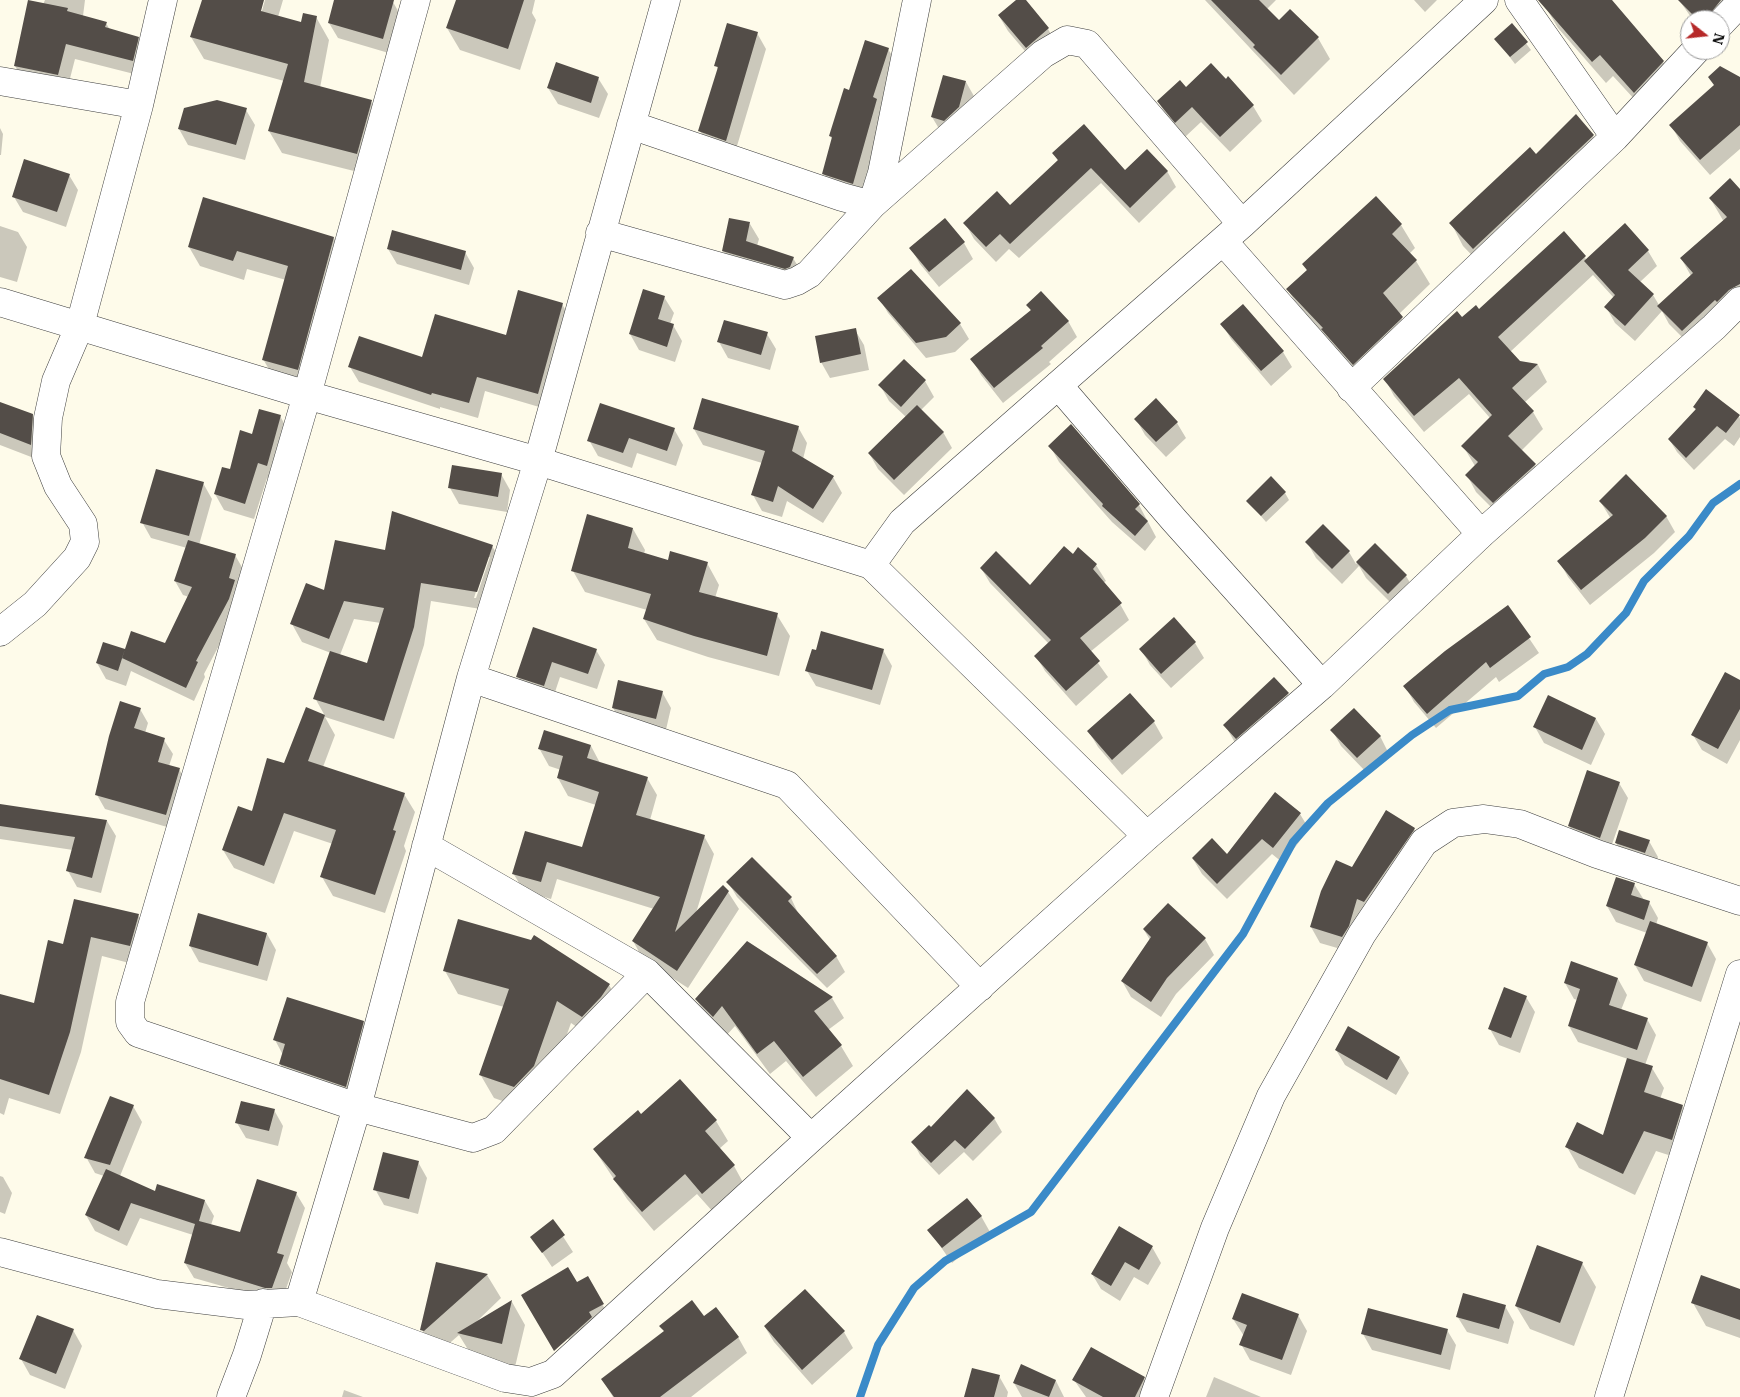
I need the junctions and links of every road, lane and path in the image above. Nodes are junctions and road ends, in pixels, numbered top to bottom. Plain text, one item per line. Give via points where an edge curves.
1 (163, 0) edge
2 (416, 0) edge
3 (666, 0) edge
4 (917, 0) edge
5 (1484, 0) edge
6 (1519, 0) edge
7 (1740, 3) edge
8 (1730, 14) edge
9 (1687, 60) edge
10 (0, 81) edge
11 (139, 105) junction
12 (631, 125) junction
13 (1615, 137) junction
14 (872, 204) junction
15 (600, 233) junction
16 (1233, 233) junction
17 (1740, 301) edge
18 (0, 302) edge
19 (80, 325) junction
20 (1058, 385) junction
21 (1352, 388) junction
22 (306, 395) junction
23 (538, 462) junction
24 (1481, 534) junction
25 (871, 565) junction
26 (0, 632) edge
27 (471, 678) junction
28 (1322, 685) junction
29 (1146, 836) junction
30 (426, 846) junction
31 (1740, 900) edge
32 (647, 973) junction
33 (1740, 974) edge
34 (980, 987) junction
35 (357, 1107) junction
36 (811, 1138) junction
37 (0, 1252) edge
38 (263, 1302) junction
39 (299, 1302) junction
40 (231, 1397) edge
41 (1154, 1397) edge
42 (1610, 1397) edge

1 - 11 street
2 - 22 street
3 - 12 street
4 - 14 street via 882,172
5 - 16 street
6 - 13 street
7 - 8 street
9 - 13 street
10 - 11 street
11 - 19 street
12 - 14 street via 842,197
12 - 15 street
13 - 21 street
14 - 15 street via 809,274 785,286
14 - 16 street via 1043,54 1067,40 1087,44
15 - 23 street
16 - 20 street
16 - 21 street
17 - 24 street via 1714,328
18 - 19 street
19 - 22 street
19 - 26 street via 56,381 48,418 46,456 58,486 83,524 85,542 77,558 35,604
20 - 25 street via 902,522
20 - 28 street
21 - 24 street
22 - 23 street
22 - 35 street via 130,1002 130,1022 138,1034
23 - 25 street
23 - 27 street
24 - 28 street
25 - 29 street
27 - 30 street
27 - 34 street via 787,785
28 - 29 street
29 - 34 street
30 - 32 street
30 - 35 street
31 - 41 street via 1597,854 1520,824 1484,819 1453,823 1424,842 1362,934 1271,1096 1215,1228
32 - 35 street via 494,1130 473,1138
32 - 36 street
33 - 42 street
34 - 36 street
35 - 39 street
36 - 39 street via 553,1374 531,1382 505,1378
37 - 38 street via 157,1294 246,1305
38 - 39 street
38 - 40 street

